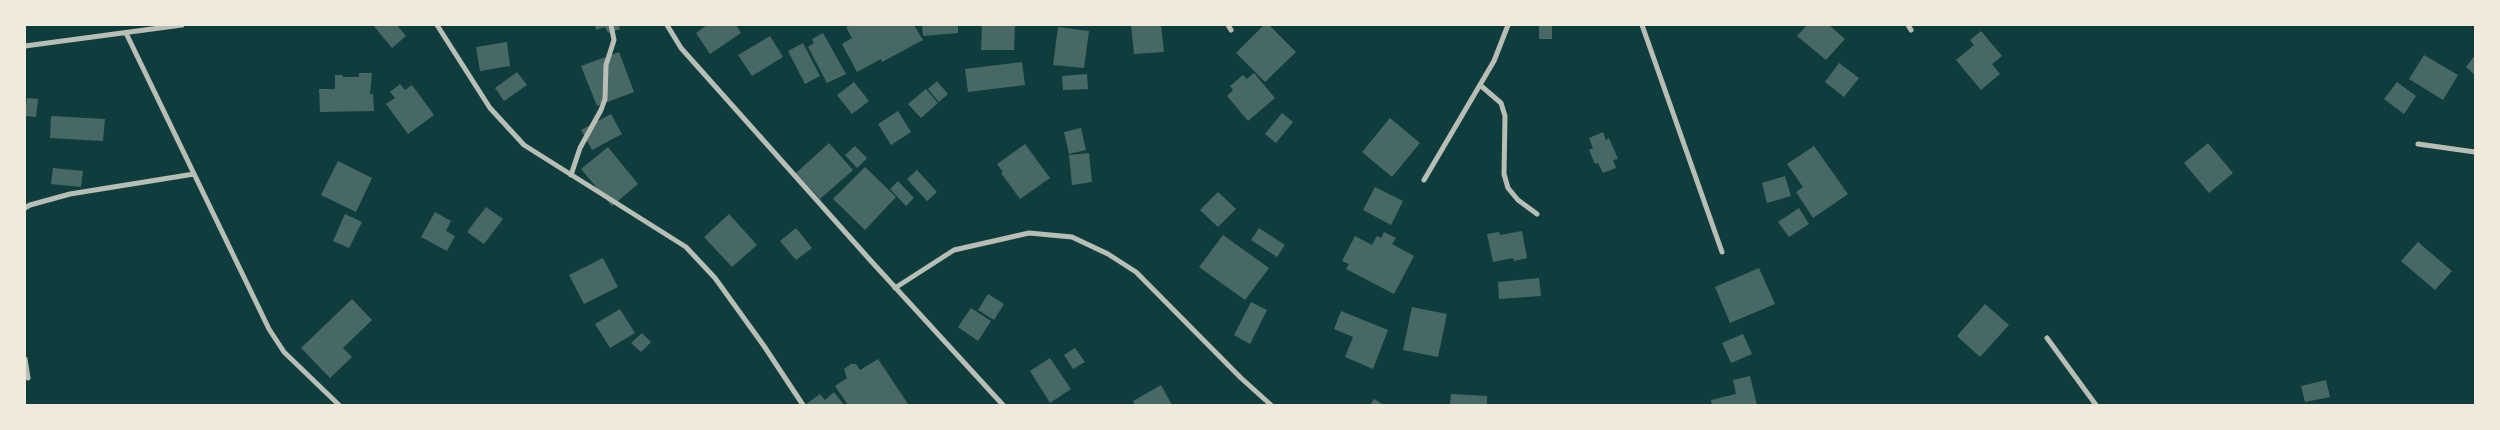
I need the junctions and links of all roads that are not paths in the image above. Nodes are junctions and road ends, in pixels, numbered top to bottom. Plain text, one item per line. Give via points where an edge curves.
1 (182, 25) edge
2 (437, 25) edge
3 (611, 25) edge
4 (667, 25) edge
5 (1228, 25) edge
6 (1508, 25) edge
7 (1642, 25) edge
8 (1231, 30) dead end
9 (126, 33) junction
10 (25, 46) edge
11 (1480, 85) junction
12 (2418, 144) dead end
13 (2475, 152) edge
14 (194, 174) junction
15 (571, 175) junction
16 (1424, 180) dead end
17 (25, 208) edge
18 (1537, 214) dead end
19 (1722, 252) dead end
20 (895, 288) junction
21 (2047, 338) dead end
22 (25, 359) edge
23 (28, 378) dead end
24 (1266, 402) edge
25 (339, 405) edge
26 (803, 405) edge
27 (1003, 405) edge
28 (1271, 405) edge
29 (2096, 405) edge

1 - 9 street
2 - 15 street via 490,108 524,145
3 - 15 street via 614,40 606,65 605,99 580,148
4 - 20 street via 682,48
5 - 8 street
6 - 11 street via 1494,61
7 - 19 street
9 - 10 street
9 - 14 street
11 - 16 street
11 - 18 street via 1501,103 1505,116 1504,174 1508,188
12 - 13 street
14 - 17 street via 70,194
14 - 25 street via 269,329 284,352
15 - 26 street via 686,247 715,278
20 - 24 street via 954,250 1030,233 1072,237 1136,272
20 - 27 street
21 - 29 street
22 - 23 street
24 - 28 street

